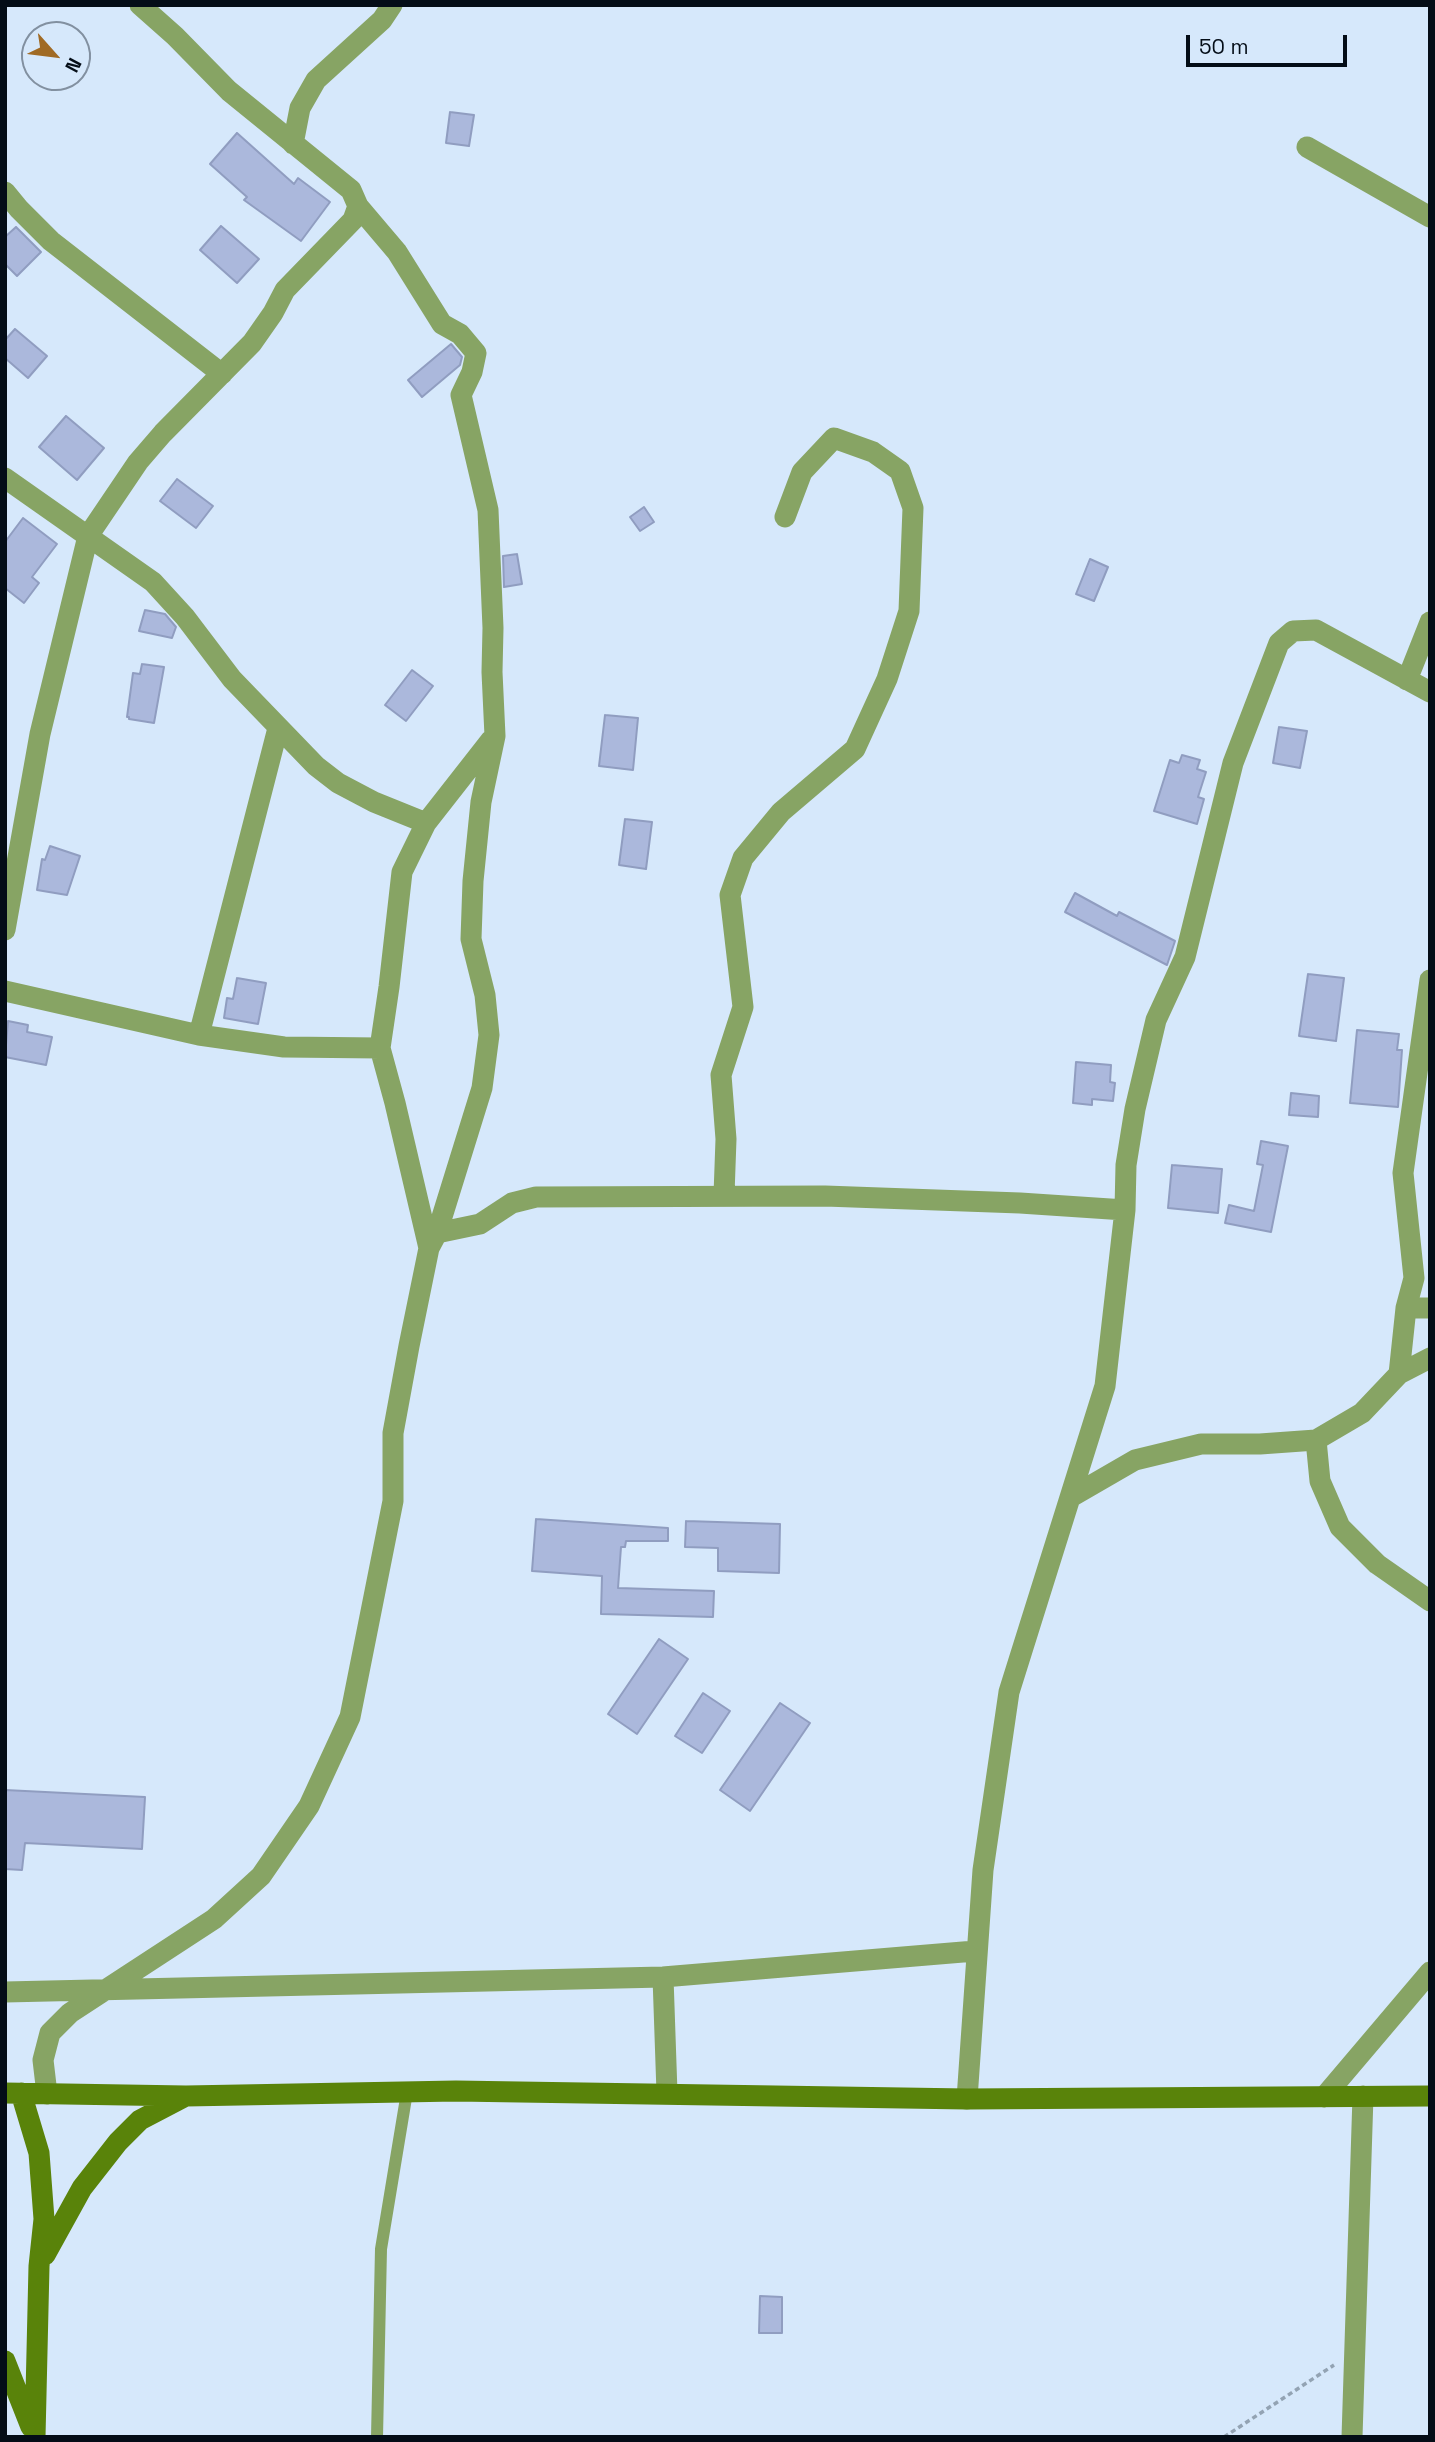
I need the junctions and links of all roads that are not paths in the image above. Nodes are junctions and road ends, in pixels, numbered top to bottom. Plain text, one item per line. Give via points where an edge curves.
1 (140, 5) edge
2 (392, 5) edge
3 (293, 144) junction
4 (1307, 146) dead end
5 (5, 192) edge
6 (358, 206) junction
7 (1430, 217) edge
8 (222, 374) junction
9 (5, 478) edge
10 (785, 517) dead end
11 (88, 536) junction
12 (1430, 622) edge
13 (1407, 680) junction
14 (1430, 692) edge
15 (278, 728) junction
16 (495, 736) junction
17 (426, 823) junction
18 (5, 930) edge
19 (1430, 980) edge
20 (5, 991) edge
21 (199, 1035) junction
22 (380, 1048) junction
23 (723, 1195) junction
24 (1125, 1209) junction
25 (433, 1241) junction
26 (1406, 1308) junction
27 (1430, 1308) edge
28 (1430, 1358) edge
29 (1399, 1374) junction
30 (1316, 1440) junction
31 (1071, 1497) junction
32 (1430, 1601) edge
33 (975, 1951) junction
34 (1430, 1972) edge
35 (663, 1977) junction
36 (5, 1992) edge
37 (101, 1992) junction
38 (407, 2092) junction
39 (13, 2093) edge
40 (667, 2093) junction
41 (47, 2094) junction
42 (186, 2096) junction
43 (1363, 2096) junction
44 (1430, 2096) edge
45 (1324, 2097) junction
46 (967, 2099) junction
47 (39, 2266) junction
48 (5, 2361) edge
49 (35, 2436) edge
50 (377, 2437) edge
51 (1352, 2437) edge

1 - 3 street via 229,91
2 - 3 street via 382,20 316,80 300,108
3 - 6 street via 351,190
4 - 7 street
5 - 8 street via 51,241
6 - 8 street via 353,220 285,290 252,343
6 - 16 street via 397,252 442,324 460,334 476,353 461,395 488,510
8 - 11 street via 138,462
9 - 11 street
10 - 23 street via 802,472 834,438 873,452 900,471 913,508 909,611 887,679 855,748 781,812 743,858 730,895 743,1007 721,1075 726,1139
11 - 15 street via 153,582
11 - 18 street via 40,734
12 - 13 street
13 - 14 street
13 - 24 street via 1316,630 1293,631 1279,643 1233,763 1185,957 1156,1020 1135,1109
15 - 17 street via 338,783
15 - 21 street
16 - 17 street
16 - 25 street via 481,802 471,939 489,1035 482,1088
17 - 22 street via 401,872
19 - 26 street via 1403,1172 1414,1278
20 - 21 street
21 - 22 street via 284,1047
22 - 25 street
23 - 24 street
23 - 25 street via 537,1196 512,1203 480,1224
24 - 31 street via 1105,1386
25 - 37 street via 393,1433 393,1502 350,1717 309,1806 261,1877 214,1919
26 - 27 street
26 - 29 street
28 - 29 street
29 - 30 street via 1362,1413
30 - 31 street via 1201,1444 1135,1460
30 - 32 street via 1320,1481 1340,1527 1377,1564
31 - 33 street via 1009,1692 982,1870
33 - 35 street
33 - 46 street
34 - 45 street
35 - 37 street
35 - 40 street
36 - 37 street
37 - 41 street via 70,2012 50,2033 43,2060
38 - 40 main road
38 - 42 main road
38 - 50 lane via 381,2249
39 - 41 main road
39 - 47 main road via 39,2153 44,2219
40 - 46 main road
41 - 42 main road
42 - 47 main road via 140,2120 118,2142 82,2188
43 - 44 main road
43 - 45 main road
43 - 51 street
45 - 46 main road
47 - 49 main road
48 - 49 main road

